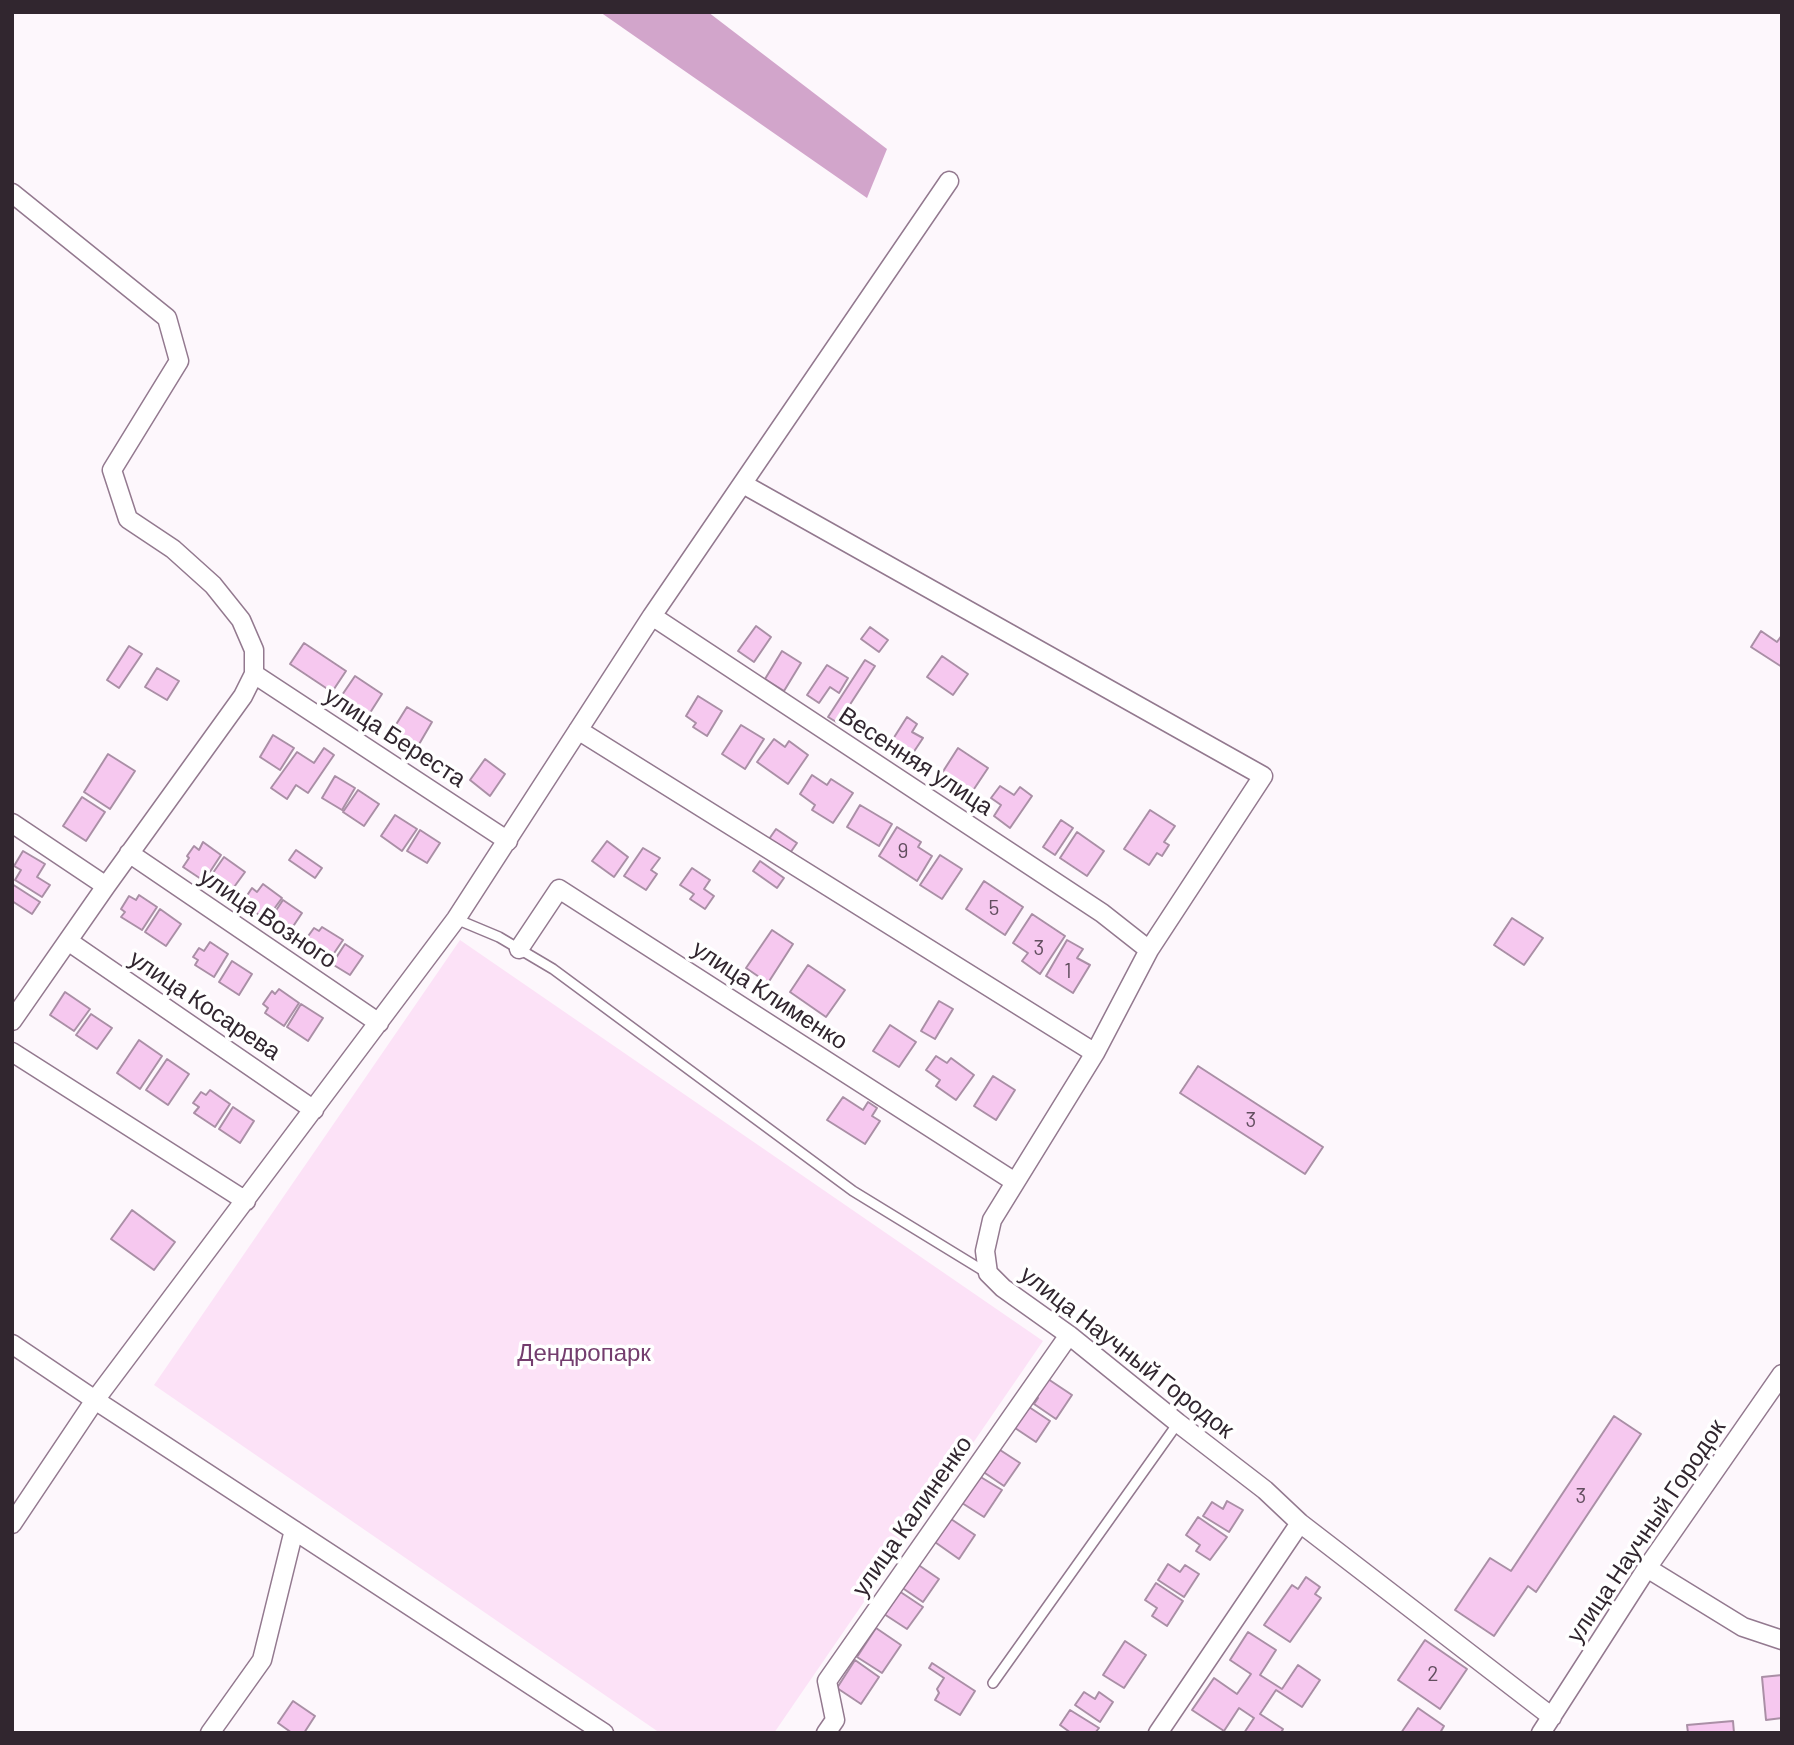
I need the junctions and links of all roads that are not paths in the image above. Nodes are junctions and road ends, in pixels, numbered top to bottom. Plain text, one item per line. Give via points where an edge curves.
1 (950, 181) dead end
2 (12, 193) edge
3 (743, 484) junction
4 (652, 616) junction
5 (254, 674) junction
6 (578, 730) junction
7 (12, 822) edge
8 (508, 841) junction
9 (129, 853) junction
10 (106, 886) junction
11 (456, 919) junction
12 (68, 940) junction
13 (519, 949) junction
14 (1149, 950) junction
15 (12, 1021) edge
16 (379, 1023) junction
17 (12, 1052) edge
18 (1096, 1053) junction
19 (314, 1110) junction
20 (1015, 1182) junction
21 (246, 1201) junction
22 (988, 1273) junction
23 (1069, 1335) junction
24 (12, 1344) edge
25 (1782, 1374) edge
26 (95, 1400) junction
27 (1178, 1423) junction
28 (1300, 1523) junction
29 (12, 1524) edge
30 (294, 1530) junction
31 (1647, 1568) junction
32 (1782, 1640) edge
33 (993, 1683) dead end
34 (1552, 1717) junction
35 (211, 1733) edge
36 (604, 1733) edge
37 (826, 1733) edge
38 (1158, 1733) edge
39 (1541, 1733) edge

1 - 3 street
2 - 5 street via 167,318 179,361 112,470 128,519 213,585 241,620 254,650
3 - 4 street
3 - 14 street via 1264,776
4 - 6 street
4 - 14 street, Весенняя улица via 1102,913
5 - 8 street, улица Береста
5 - 9 street via 243,696
6 - 8 street
6 - 18 street
7 - 10 street
8 - 11 street
9 - 10 street
9 - 16 street, улица Возного
10 - 12 street
11 - 13 lane
11 - 16 street
12 - 15 street
12 - 19 street, улица Косарева
13 - 20 street, улица Клименко via 559,889
13 - 22 lane via 853,1191
14 - 18 street
16 - 19 street
17 - 21 street
18 - 20 street
19 - 21 street
20 - 22 street via 992,1220 985,1251
21 - 26 street
22 - 23 street, улица Научный Городок
23 - 27 street, улица Научный Городок
23 - 37 street, улица Калиненко via 827,1681 835,1720
24 - 26 street
25 - 31 street, улица Научный Городок
26 - 29 street
26 - 30 street
27 - 28 street, улица Научный Городок
27 - 33 lane
28 - 34 street, улица Научный Городок
28 - 38 street
30 - 35 street via 262,1660
30 - 36 street
31 - 32 street via 1743,1627
31 - 34 street, улица Научный Городок
34 - 39 street, улица Научный Городок

